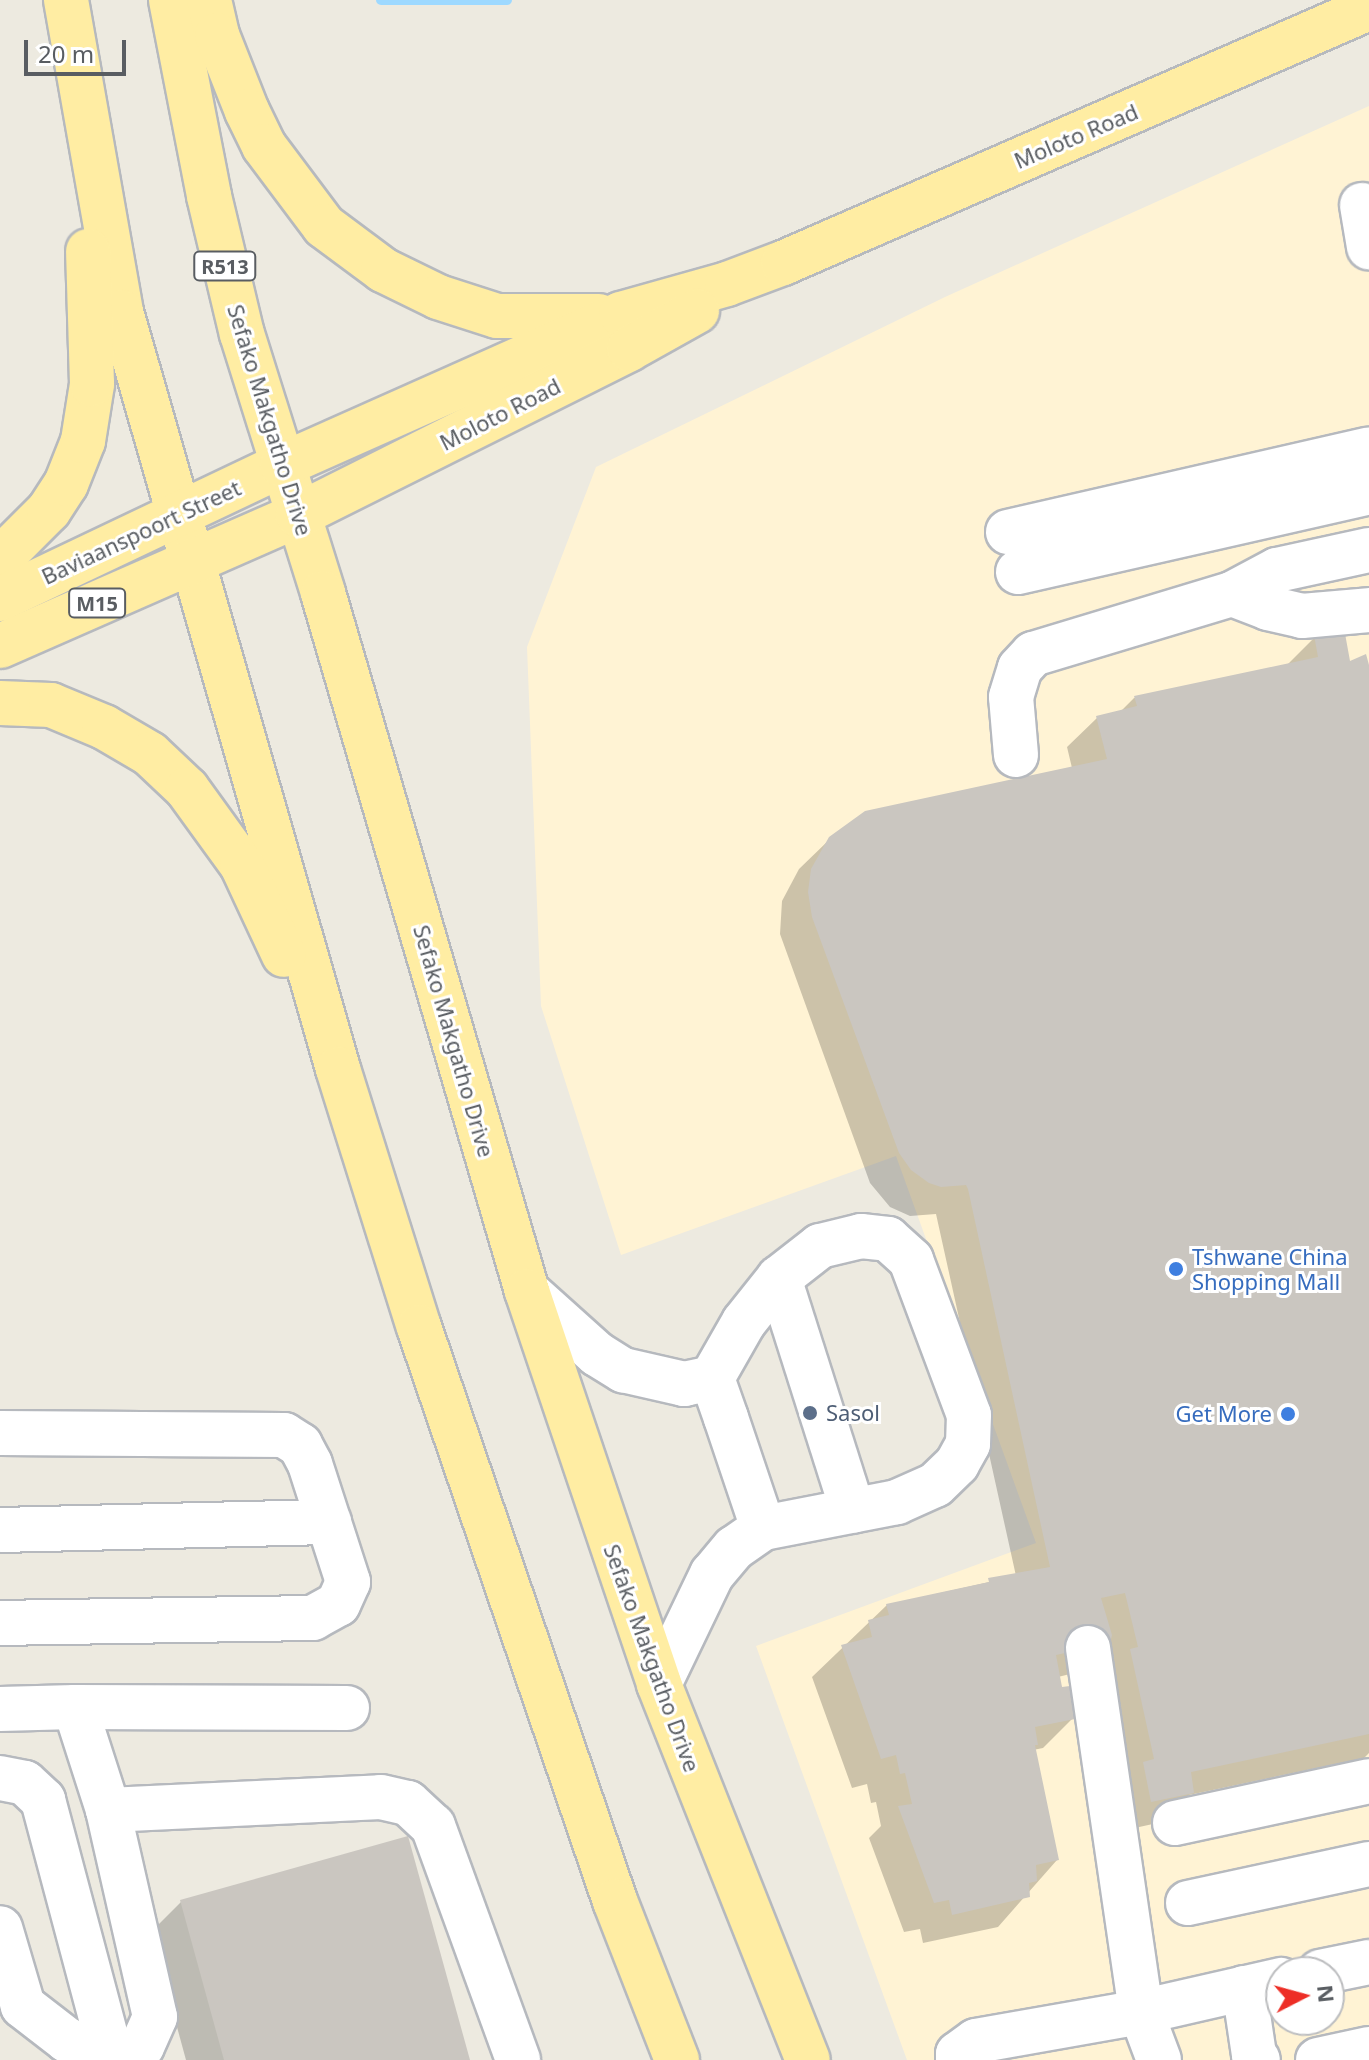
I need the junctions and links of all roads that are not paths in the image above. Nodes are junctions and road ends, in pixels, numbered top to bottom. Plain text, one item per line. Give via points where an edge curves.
1 (171, 0) edge
2 (67, 5) edge
3 (1369, 8) edge
4 (213, 18) edge
5 (90, 144) junction
6 (783, 263) junction
7 (621, 314) junction
8 (1369, 449) edge
9 (282, 465) junction
10 (1369, 492) edge
11 (181, 514) junction
12 (298, 515) junction
13 (1369, 550) edge
14 (0, 559) edge
15 (194, 560) junction
16 (1232, 594) junction
17 (0, 599) edge
18 (1369, 610) edge
19 (0, 646) edge
20 (0, 703) edge
21 (1016, 755) dead end
22 (338, 1069) junction
23 (779, 1278) junction
24 (527, 1291) junction
25 (712, 1378) junction
26 (0, 1433) edge
27 (853, 1511) junction
28 (329, 1522) junction
29 (763, 1528) junction
30 (0, 1530) edge
31 (0, 1623) edge
32 (1088, 1648) dead end
33 (659, 1684) junction
34 (75, 1707) junction
35 (347, 1708) dead end
36 (0, 1709) edge
37 (0, 1778) edge
38 (1369, 1781) edge
39 (108, 1810) junction
40 (1175, 1823) dead end
41 (1369, 1864) edge
42 (1188, 1903) dead end
43 (0, 1928) edge
44 (1369, 1962) edge
45 (1345, 1967) edge
46 (1262, 1984) edge
47 (1141, 2012) junction
48 (155, 2017) junction
49 (1369, 2049) edge
50 (107, 2059) edge
51 (168, 2060) edge
52 (518, 2060) edge
53 (677, 2060) edge
54 (808, 2060) edge
55 (958, 2060) edge
56 (1159, 2060) edge
57 (1258, 2060) edge
58 (1318, 2060) edge

1 - 9 main road, Sefako Makgatho Drive / R513 via 231,289
2 - 5 main road
3 - 6 main road, Moloto Road
4 - 7 main road via 264,146 324,226 383,270 438,297 497,316
5 - 11 main road via 121,312
5 - 14 main road via 92,384 85,434 57,500
6 - 7 main road, Moloto Road
6 - 12 main road, Moloto Road via 629,349
7 - 9 main road, Moloto Road
8 - 10 lane via 1013,552
9 - 11 main road, Baviaanspoort Street
9 - 12 main road, Sefako Makgatho Drive / R513
11 - 15 main road
11 - 17 main road, Baviaanspoort Street / M15
12 - 15 main road, Baviaanspoort Street
12 - 24 main road, Sefako Makgatho Drive / R513
13 - 16 lane via 1277,570
15 - 19 main road, Baviaanspoort Street / M15
15 - 22 main road
16 - 18 lane via 1302,616
16 - 21 lane via 1033,654 1020,668 1011,697
20 - 22 main road via 51,705 104,727 150,754 187,789 242,865
22 - 53 main road via 419,1327 604,1871
23 - 25 lane via 744,1322
23 - 27 lane
23 - 27 lane via 820,1246 861,1236 888,1239 911,1260 969,1415 968,1444 935,1485 897,1502
24 - 25 lane via 597,1354 623,1370 684,1384
24 - 33 main road, Sefako Makgatho Drive / R513
25 - 29 lane
26 - 28 lane via 284,1435 300,1445 310,1464
27 - 29 lane
28 - 30 lane
28 - 31 lane via 348,1582 338,1604 313,1618
29 - 33 lane via 734,1548 712,1574
32 - 47 lane
33 - 54 main road, Sefako Makgatho Drive / R513
34 - 35 lane
34 - 36 lane
34 - 39 lane
37 - 50 lane via 25,1783 43,1800
38 - 40 lane
39 - 48 lane
39 - 52 lane via 381,1797 408,1803 433,1826
41 - 42 lane
43 - 50 lane via 23,2006 67,2040
44 - 45 lane
46 - 47 lane
46 - 57 lane via 1254,2055
47 - 55 lane via 976,2041 958,2054
47 - 56 lane
48 - 50 lane via 142,2046 125,2057
48 - 51 lane
49 - 58 lane

